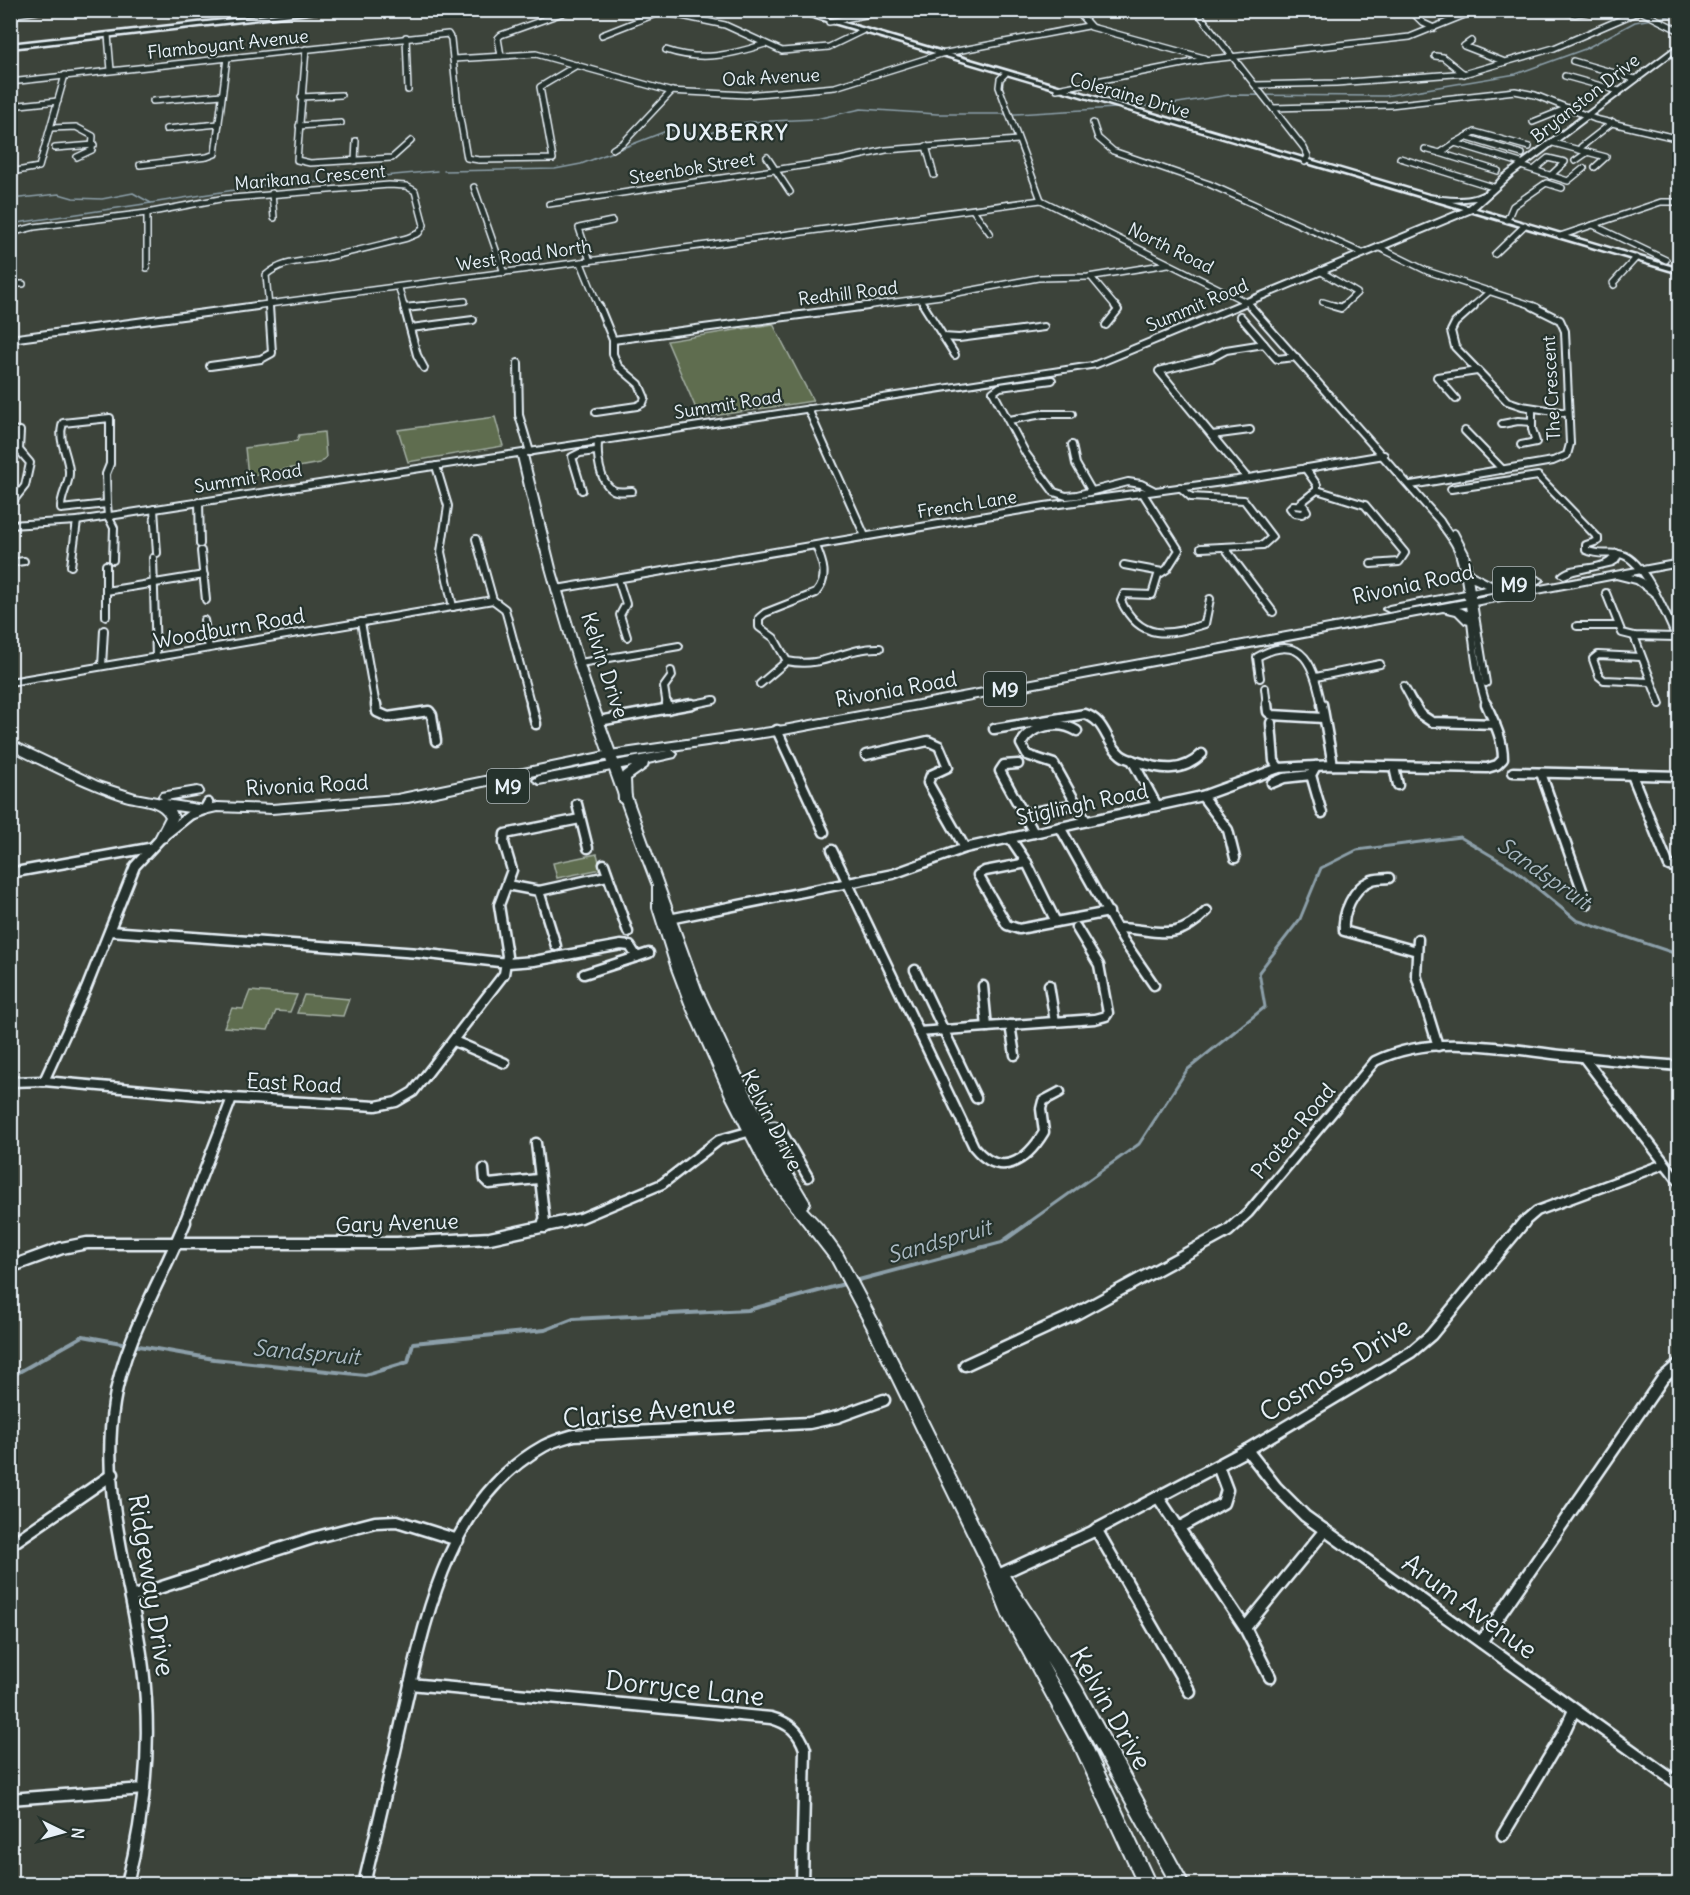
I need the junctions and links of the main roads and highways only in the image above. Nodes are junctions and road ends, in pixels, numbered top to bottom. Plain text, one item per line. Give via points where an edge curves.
1 (1680, 45) edge
2 (1510, 175) junction
3 (1428, 197) road end
4 (1482, 197) junction
5 (1467, 208) junction
6 (526, 453) junction
7 (10, 525) edge
8 (1617, 553) road end
9 (1680, 554) edge
10 (1680, 563) edge
11 (1638, 566) junction
12 (1468, 573) road end
13 (1617, 575) junction
14 (1563, 576) junction
15 (1502, 586) junction
16 (1652, 592) road end
17 (1470, 597) junction
18 (1436, 609) junction
19 (1469, 621) road end
20 (1227, 648) junction
21 (780, 731) junction
22 (10, 736) edge
23 (10, 744) edge
24 (668, 755) junction
25 (612, 760) junction
26 (160, 799) junction
27 (625, 801) junction
28 (161, 838) road end
29 (995, 1571) junction
30 (1147, 1884) edge
31 (1180, 1884) edge

1 - 2 main road, Bryanston Drive
2 - 4 main road, Bryanston Drive
2 - 5 main road, Bryanston Drive
3 - 4 main road
4 - 5 main road, Bryanston Drive
5 - 6 main road, Summit Road via 1094,365
6 - 7 main road, Summit Road via 77,521
6 - 25 main road, Kelvin Drive via 557,589
8 - 14 main road via 1609,563
9 - 11 main road, Rivonia Road / M9
10 - 11 main road, Rivonia Road / M9
11 - 13 main road, Rivonia Road / M9
11 - 14 main road, Rivonia Road / M9
12 - 15 main road via 1478,582
13 - 16 main road via 1640,581
13 - 17 main road, Rivonia Road / M9
14 - 15 main road, Rivonia Road / M9
15 - 17 main road, Rivonia Road / M9
17 - 18 main road, Rivonia Road / M9
17 - 20 main road, Rivonia Road / M9
18 - 19 main road via 1460,611
18 - 20 main road, Rivonia Road / M9
20 - 21 main road, Rivonia Road / M9
21 - 24 main road, Rivonia Road / M9
21 - 25 main road, Rivonia Road / M9
22 - 26 main road, Rivonia Road / M9 via 100,778
23 - 26 main road, Rivonia Road / M9 via 94,785 133,798
24 - 25 main road, Rivonia Road / M9
24 - 27 main road via 626,774
25 - 26 main road, Rivonia Road / M9 via 476,792 283,808 200,805
25 - 27 main road, Kelvin Drive
26 - 28 main road via 172,817
27 - 29 main road, Kelvin Drive via 658,887 692,1006 756,1129 780,1185 837,1257
29 - 30 main road, Kelvin Drive via 1010,1612 1082,1744
29 - 31 main road, Kelvin Drive via 1075,1692

